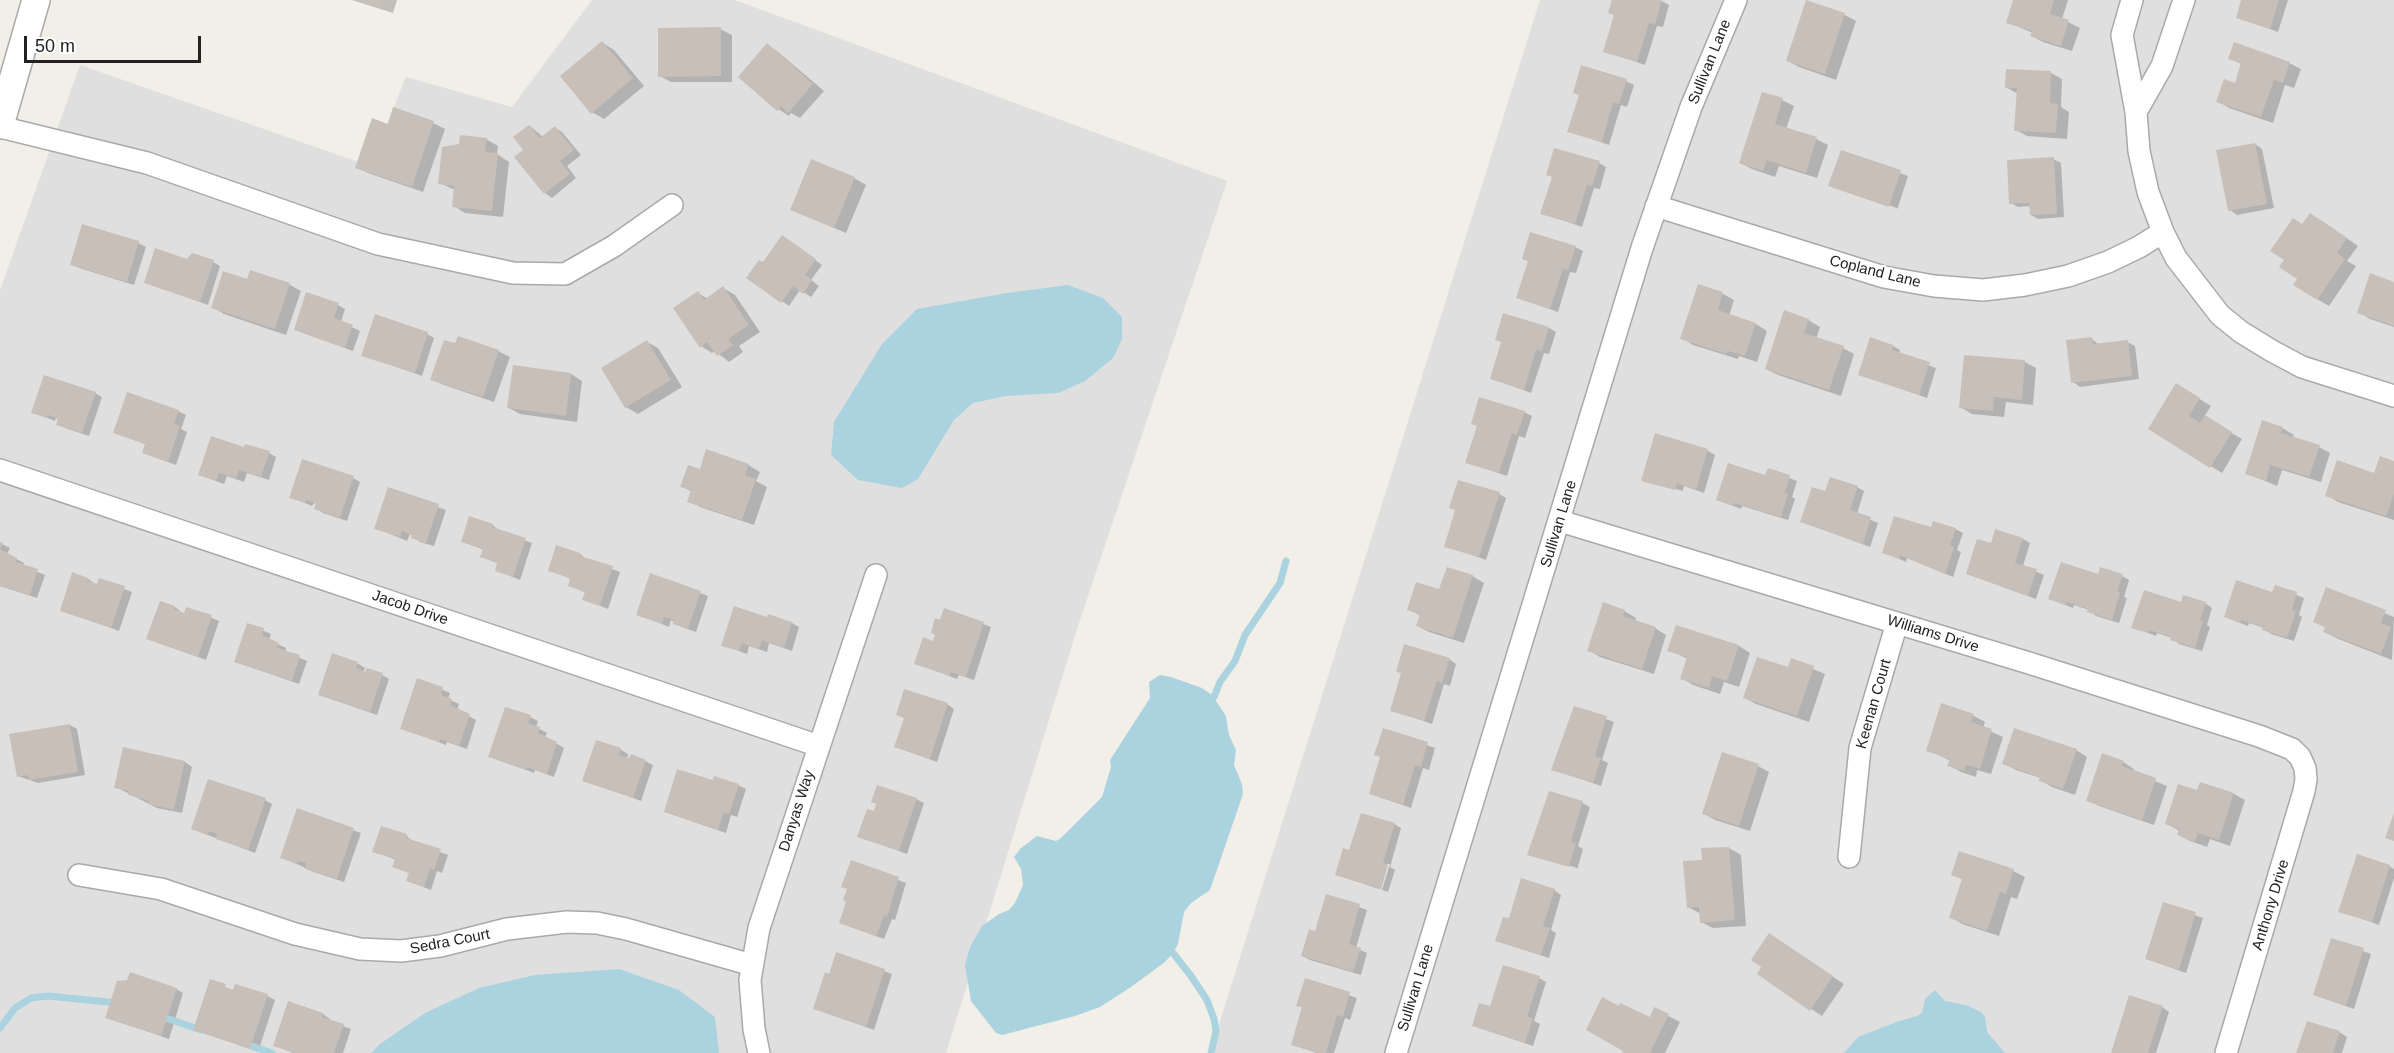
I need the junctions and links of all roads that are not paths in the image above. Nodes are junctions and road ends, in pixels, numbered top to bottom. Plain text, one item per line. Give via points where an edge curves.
1 (36, 0) edge
2 (1736, 0) edge
3 (2132, 0) edge
4 (2184, 0) edge
5 (2136, 112) junction
6 (0, 126) edge
7 (672, 205) dead end
8 (1656, 206) junction
9 (2163, 232) junction
10 (2394, 396) edge
11 (0, 470) edge
12 (1560, 521) junction
13 (876, 575) dead end
14 (1897, 623) junction
15 (819, 746) junction
16 (2300, 757) joint
17 (1849, 857) dead end
18 (79, 875) dead end
19 (752, 965) junction
20 (759, 1053) edge
21 (1396, 1053) edge
22 (2226, 1053) edge

1 - 6 street
2 - 8 street, Sullivan Lane via 1691,107
3 - 5 street via 2122,34
4 - 5 street via 2162,66
5 - 9 street via 2148,192
6 - 7 street via 147,163 378,244 513,273 565,274 614,246
8 - 9 street, Copland Lane via 1884,277 1983,290 2068,276 2108,262
8 - 12 street, Sullivan Lane
9 - 10 street via 2176,258 2220,315 2241,332 2302,367
11 - 15 street, Jacob Drive
12 - 14 street, Williams Drive
12 - 21 street, Sullivan Lane
13 - 15 street, Danyas Way
14 - 16 street, Williams Drive via 2283,743
14 - 17 street, Keenan Court via 1860,748
15 - 19 street, Danyas Way via 759,928
16 - 22 street, Anthony Drive via 2306,779 2301,804
18 - 19 street, Sedra Court via 161,889 295,934 360,949 401,951 440,946 507,929 597,923
19 - 20 street, Danyas Way via 751,1000

